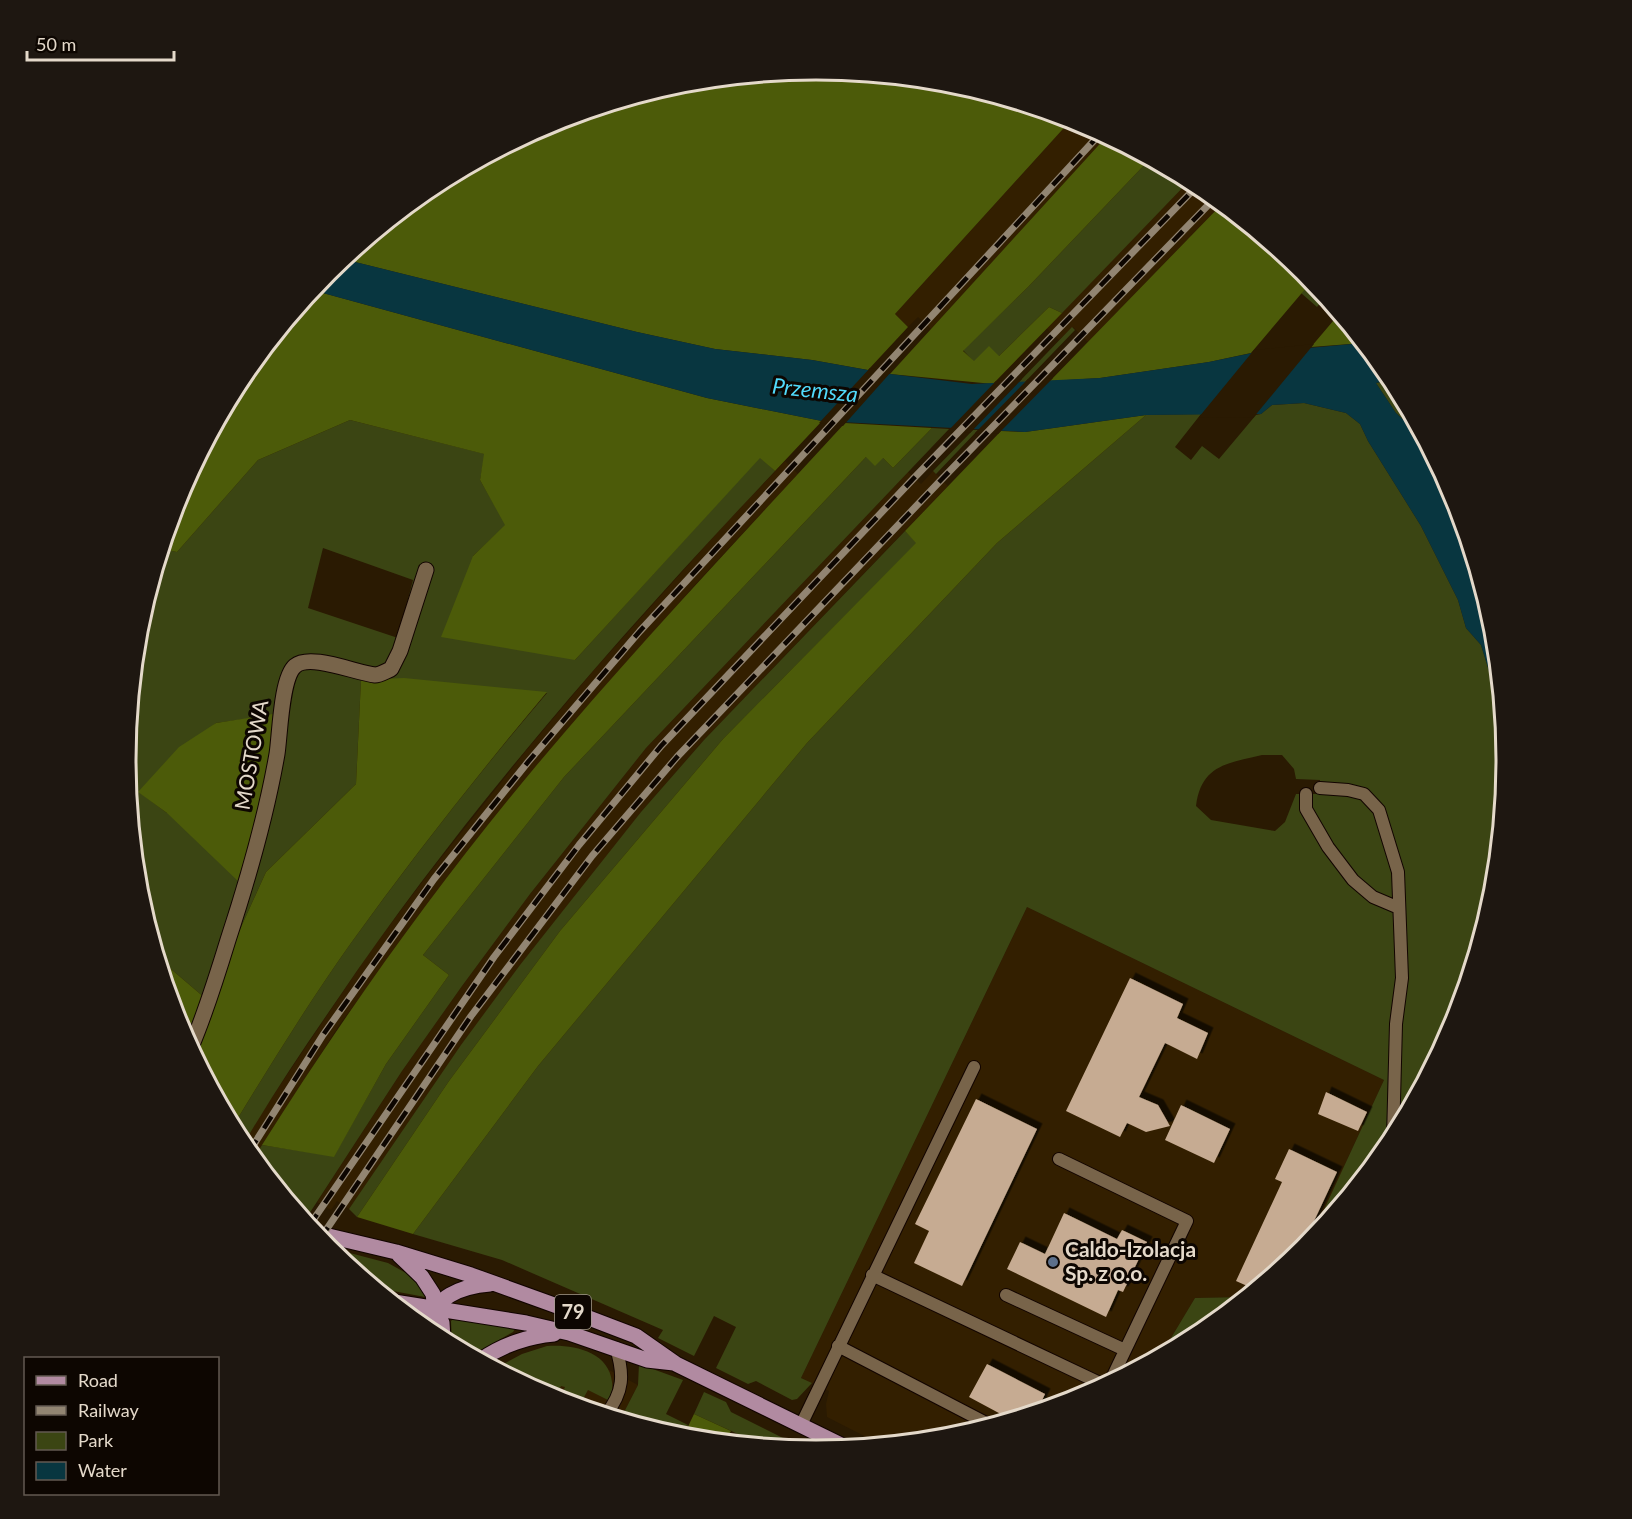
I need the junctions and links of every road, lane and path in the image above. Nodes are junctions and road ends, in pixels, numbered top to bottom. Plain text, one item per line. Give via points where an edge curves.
1 (426, 570) dead end
2 (1320, 788) dead end
3 (1306, 794) dead end
4 (1399, 908) junction
5 (195, 1036) edge
6 (974, 1066) dead end
7 (1394, 1118) edge
8 (1059, 1159) dead end
9 (332, 1237) edge
10 (396, 1252) junction
11 (872, 1275) junction
12 (496, 1284) junction
13 (1006, 1295) dead end
14 (409, 1304) edge
15 (435, 1308) junction
16 (427, 1317) edge
17 (442, 1328) edge
18 (569, 1333) junction
19 (838, 1346) junction
20 (616, 1348) junction
21 (1125, 1350) junction
22 (490, 1356) edge
23 (676, 1364) junction
24 (1116, 1370) edge
25 (1094, 1379) edge
26 (611, 1407) edge
27 (979, 1419) edge
28 (801, 1425) junction
29 (830, 1439) edge

1 - 5 street, MOSTOWA via 392,669 377,675 305,661 289,675 269,793 242,897
2 - 4 lane via 1364,794 1379,810 1398,872
3 - 4 lane via 1305,809 1353,880 1373,897
4 - 7 lane via 1402,978 1396,1024
6 - 11 lane
8 - 21 lane via 1187,1221
9 - 10 main road, 79
10 - 12 main road, 79
10 - 15 main road via 434,1294
11 - 19 lane
11 - 25 lane
12 - 15 main road via 461,1290 444,1297
12 - 23 main road, 79 via 636,1336
13 - 21 lane
14 - 15 main road, 79
15 - 16 main road
15 - 17 main road
15 - 18 main road, 79
18 - 20 main road, 79
18 - 22 main road via 540,1335
19 - 27 lane
19 - 28 lane
20 - 23 main road, 79 via 647,1360
20 - 26 lane via 622,1371 620,1393
21 - 24 lane
23 - 28 main road, 79
28 - 29 main road, 79

